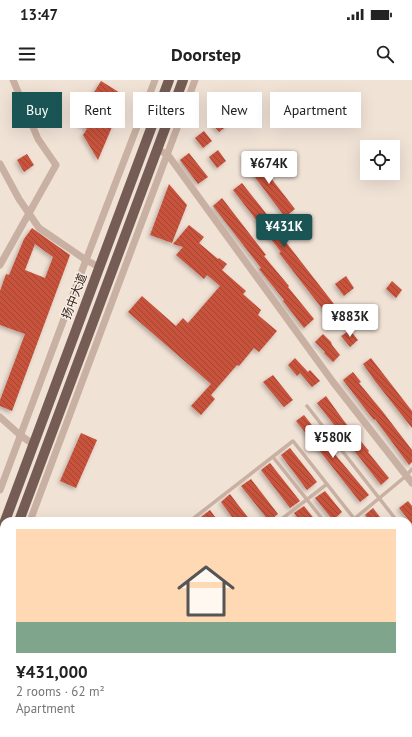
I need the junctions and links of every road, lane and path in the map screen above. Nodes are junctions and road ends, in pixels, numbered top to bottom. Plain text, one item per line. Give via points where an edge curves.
1 (13, 80) edge
2 (155, 80) edge
3 (169, 80) edge
4 (183, 80) edge
5 (195, 80) edge
6 (145, 144) junction
7 (157, 149) junction
8 (168, 155) junction
9 (0, 164) edge
10 (29, 214) junction
11 (86, 260) junction
12 (0, 265) edge
13 (99, 267) junction
14 (111, 272) junction
15 (307, 406) dead end
16 (0, 417) edge
17 (20, 435) junction
18 (33, 444) junction
19 (46, 449) junction
20 (273, 457) junction
21 (412, 469) edge
22 (406, 476) junction
23 (412, 483) edge
24 (327, 484) junction
25 (0, 490) edge
26 (380, 498) junction
27 (307, 499) junction
28 (6, 517) edge
29 (20, 517) edge
30 (31, 517) edge
31 (195, 517) edge
32 (284, 517) edge
33 (321, 517) edge
34 (353, 517) edge
35 (358, 517) edge
36 (394, 517) edge

1 - 10 street via 38,139 56,166
2 - 11 street
3 - 6 main road, 扬中大道
4 - 7 main road
5 - 8 street
6 - 7 main road
6 - 13 main road, 扬中大道
7 - 8 street
7 - 14 main road
8 - 22 street via 333,382
8 - 30 street
9 - 10 street
10 - 11 street via 38,228
10 - 12 street
11 - 13 street
11 - 17 street
13 - 14 main road
13 - 18 main road, 扬中大道
14 - 19 main road
15 - 26 lane
16 - 17 street
17 - 18 street
17 - 25 street
18 - 19 main road
18 - 28 main road, 扬中大道
19 - 29 main road
20 - 24 lane via 293,441
20 - 27 lane
20 - 31 lane
21 - 22 lane
22 - 23 street
22 - 26 lane
24 - 27 lane
24 - 34 lane
26 - 35 lane
26 - 36 lane
27 - 32 lane
27 - 33 lane

